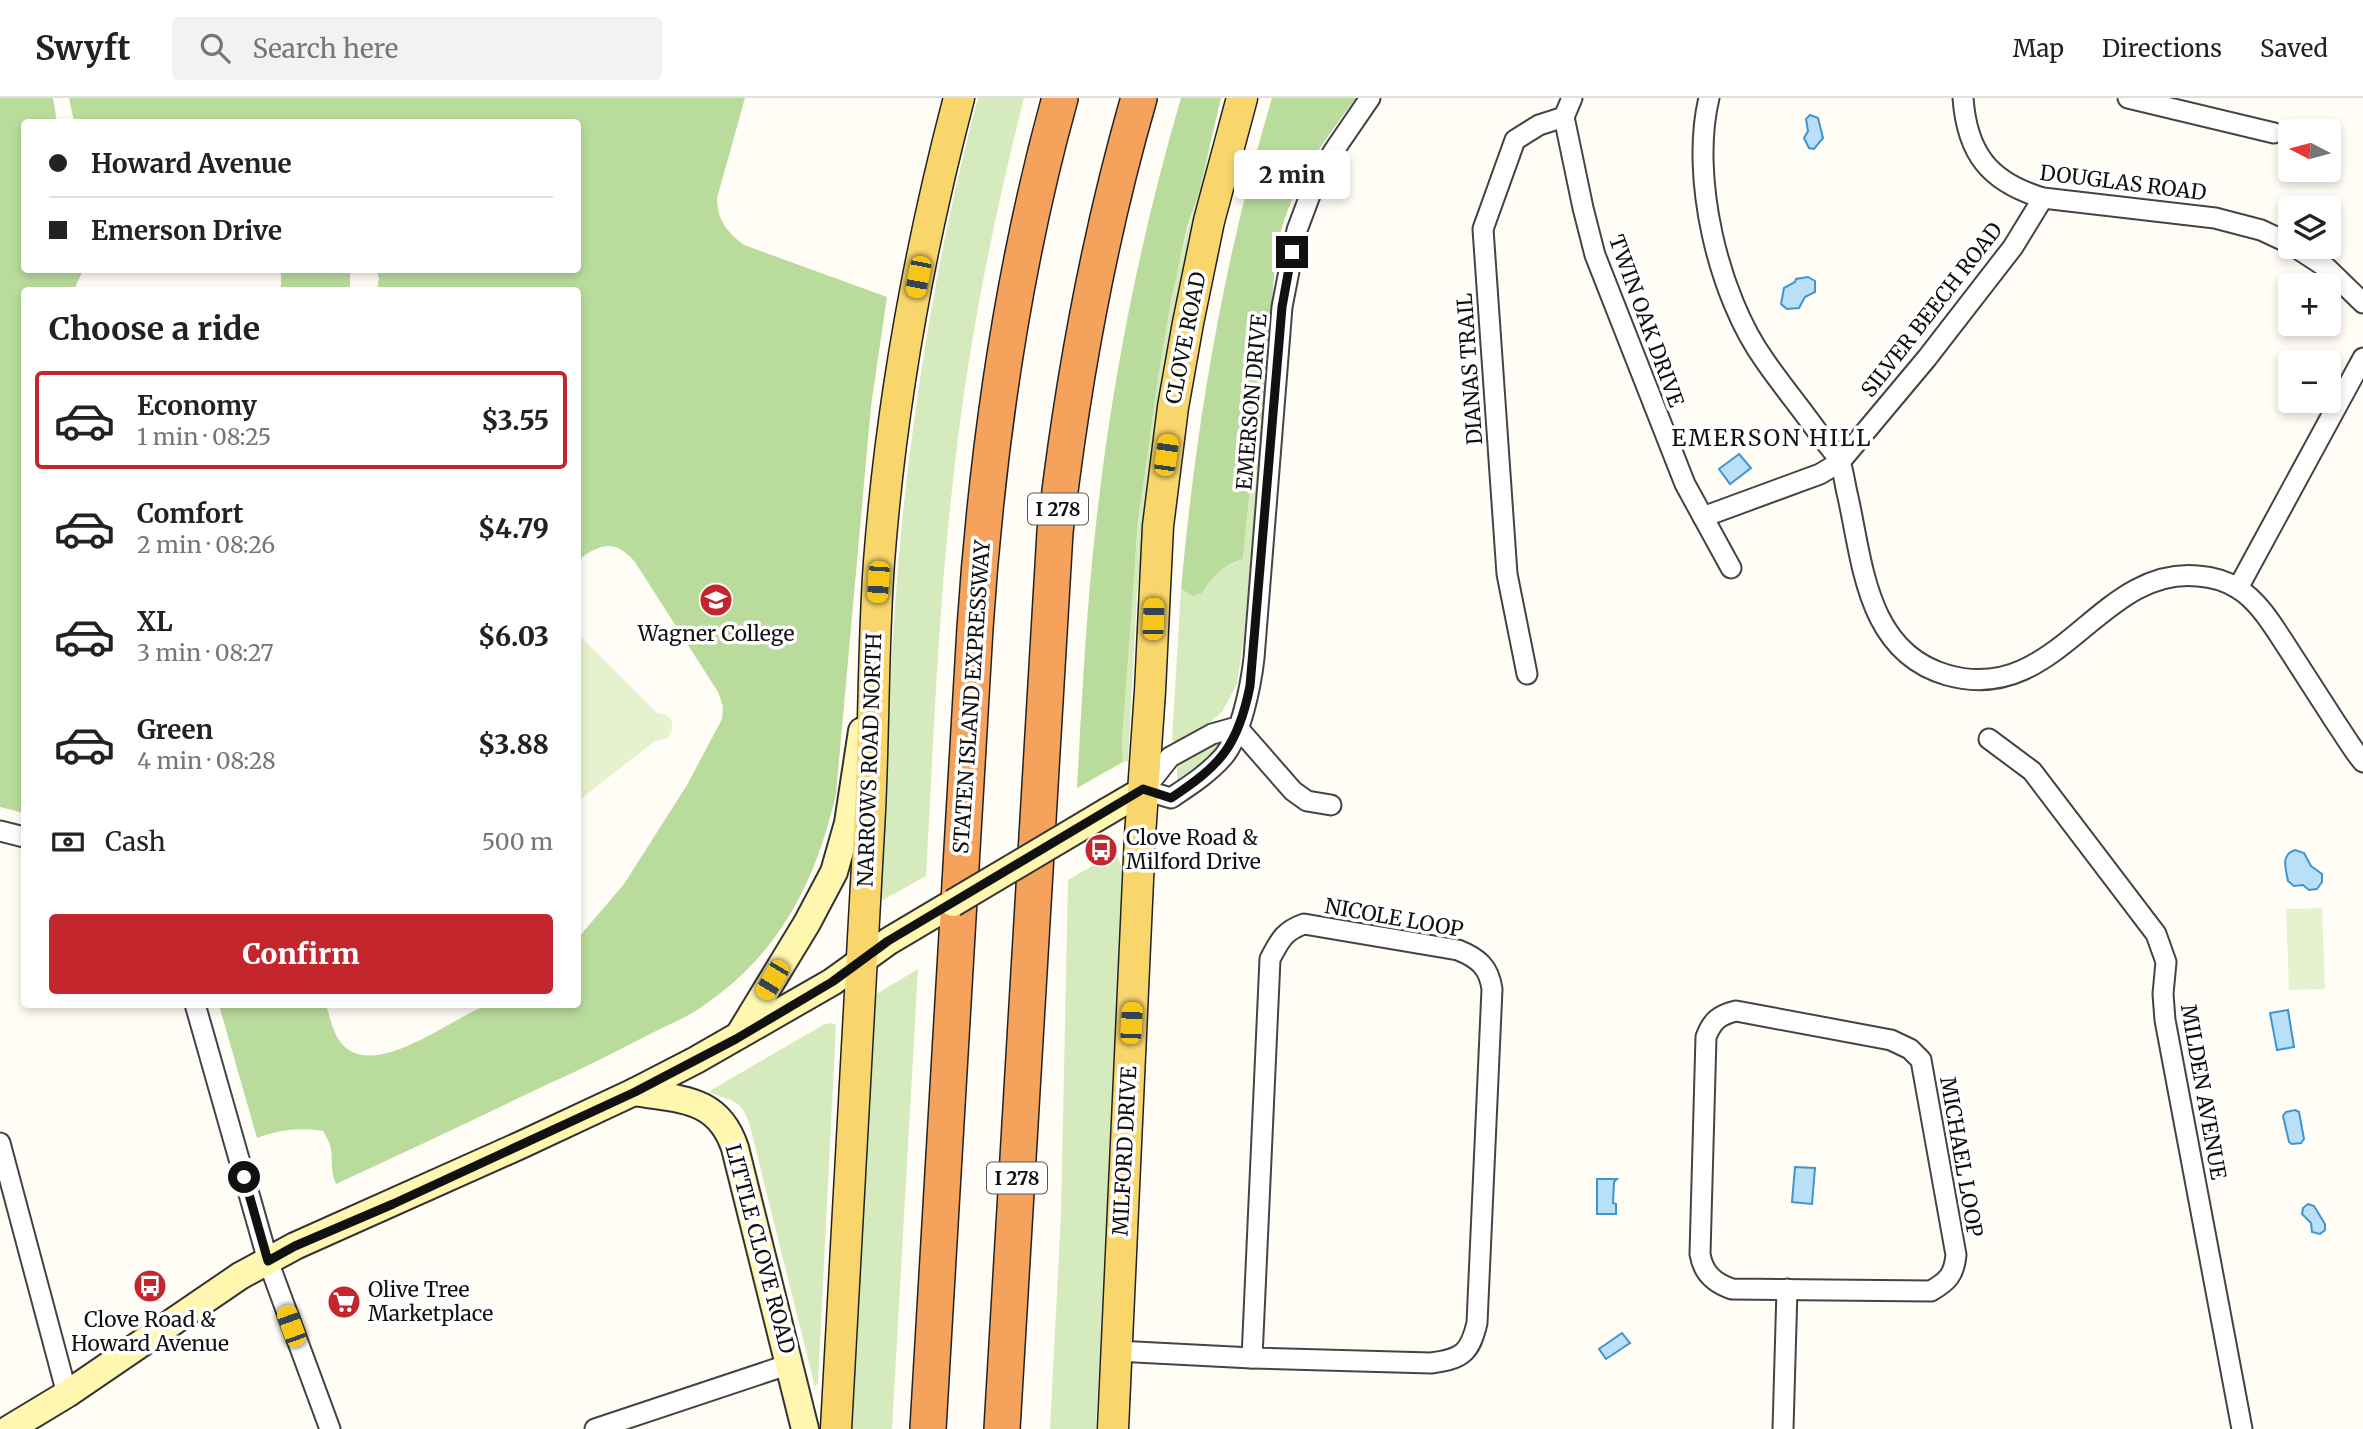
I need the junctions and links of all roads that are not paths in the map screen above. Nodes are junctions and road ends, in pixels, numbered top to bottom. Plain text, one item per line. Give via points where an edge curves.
1 (959, 98) edge
2 (1060, 98) edge
3 (1139, 98) edge
4 (1242, 98) edge
5 (1370, 98) edge
6 (1572, 98) edge
7 (1709, 98) edge
8 (1963, 98) edge
9 (2128, 98) edge
10 (1564, 117) junction
11 (2274, 132) dead end
12 (2043, 198) junction
13 (2278, 238) edge
14 (2313, 259) edge
15 (2363, 303) edge
16 (2363, 358) edge
17 (1840, 462) junction
18 (1703, 517) junction
19 (1731, 568) dead end
20 (2238, 588) junction
21 (874, 646) junction
22 (1528, 674) dead end
23 (1237, 727) junction
24 (1989, 739) dead end
25 (2363, 762) edge
26 (1143, 789) junction
27 (1331, 805) dead end
28 (0, 831) edge
29 (21, 836) edge
30 (861, 961) junction
31 (196, 1008) edge
32 (736, 1039) junction
33 (635, 1092) junction
34 (0, 1143) edge
35 (268, 1261) junction
36 (1787, 1289) junction
37 (1116, 1351) junction
38 (1252, 1358) junction
39 (790, 1364) junction
40 (67, 1394) junction
41 (9, 1429) edge
42 (330, 1429) edge
43 (595, 1429) edge
44 (805, 1429) edge
45 (836, 1429) edge
46 (928, 1429) edge
47 (1002, 1429) edge
48 (1113, 1429) edge
49 (1783, 1429) edge
50 (2242, 1429) edge

1 - 21 main road, NARROWS ROAD NORTH via 903,358 887,480
2 - 46 highway, STATEN ISLAND EXPRESSWAY via 1015,298 986,492
3 - 47 highway, I 278 via 1086,321 1055,532
4 - 26 main road, CLOVE ROAD via 1201,260 1168,443 1156,555
5 - 23 street, EMERSON DRIVE via 1312,190 1297,230 1282,307 1252,673
6 - 10 street
7 - 17 street via 1701,157 1705,196 1726,281 1741,321 1763,359
8 - 12 street, DOUGLAS ROAD via 1972,145 1985,165 2019,191
9 - 11 street
10 - 18 street, TWIN OAK DRIVE via 1595,255 1674,458
10 - 22 street, DIANAS TRAIL via 1514,140 1483,229 1507,574
12 - 13 street, DOUGLAS ROAD via 2215,218
12 - 17 street, SILVER BEECH ROAD via 2013,247
14 - 15 street
16 - 20 street
17 - 18 street, SILVER BEECH ROAD via 1820,474
17 - 20 street via 1870,598 1880,620 1908,654 1946,675 1997,678 2021,671 2153,580 2180,574 2210,577
18 - 19 street, TWIN OAK DRIVE
20 - 25 street via 2268,618
21 - 30 main road, NARROWS ROAD NORTH
21 - 32 main road via 852,803 834,872
23 - 26 street via 1212,734 1170,757
23 - 26 street, EMERSON DRIVE via 1225,755 1171,798
23 - 27 street via 1293,791 1307,801
24 - 50 street, MILDEN AVENUE via 2032,771 2156,934 2166,962 2165,1020
26 - 30 main road, bridge
26 - 37 main road, MILFORD DRIVE
28 - 29 street
30 - 32 main road
30 - 45 main road, NARROWS ROAD NORTH
31 - 35 street
32 - 33 main road
33 - 35 main road
33 - 39 main road, LITTLE CLOVE ROAD via 705,1108 728,1129
34 - 40 street
35 - 40 main road
35 - 42 street
36 - 36 street, MICHAEL LOOP via 1732,1289 1715,1282 1702,1265 1706,1037 1715,1019 1736,1011 1891,1040 1910,1049 1921,1060 1939,1155 1956,1255 1955,1269 1945,1282 1931,1291
36 - 49 street
37 - 38 street, NICOLE LOOP
37 - 48 main road, MILFORD DRIVE
38 - 38 street, NICOLE LOOP via 1270,959 1280,939 1304,924 1473,956 1486,968 1492,989 1473,1339 1464,1354 1432,1363
39 - 43 street
39 - 44 main road, LITTLE CLOVE ROAD
40 - 41 main road

